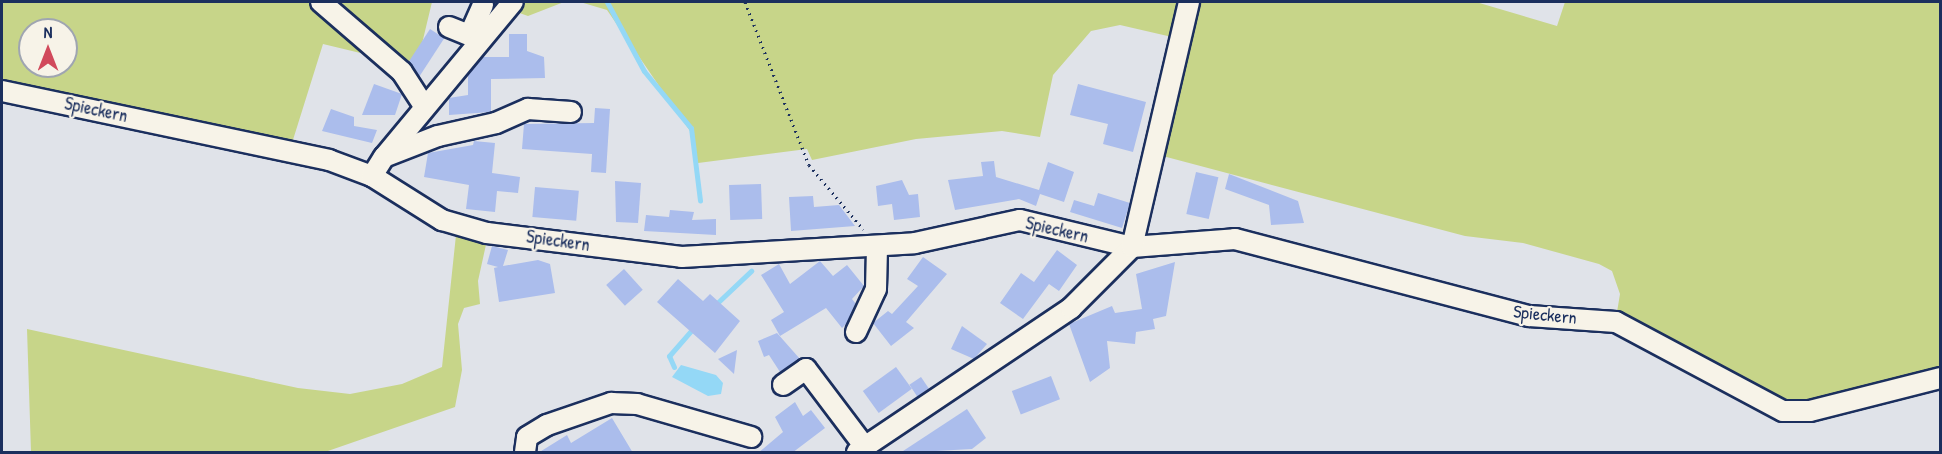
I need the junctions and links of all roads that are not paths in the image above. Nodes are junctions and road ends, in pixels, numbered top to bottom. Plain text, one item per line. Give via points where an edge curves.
1 (321, 2) edge
2 (513, 2) edge
3 (1189, 2) edge
4 (483, 5) dead end
5 (449, 27) dead end
6 (474, 36) junction
7 (2, 91) edge
8 (423, 104) junction
9 (571, 112) dead end
10 (384, 157) junction
11 (372, 176) junction
12 (873, 247) junction
13 (1132, 247) junction
14 (856, 332) dead end
15 (1941, 378) edge
16 (783, 385) dead end
17 (750, 437) dead end
18 (861, 450) edge
19 (525, 453) edge

1 - 8 street via 402,72
2 - 6 street
3 - 13 street
4 - 6 street
5 - 6 street
6 - 8 street
7 - 11 street, Spieckern via 310,155
8 - 10 street
9 - 10 street via 528,109
10 - 11 street
11 - 12 street, Spieckern via 442,220 487,233 661,256
12 - 13 street, Spieckern via 1029,220
12 - 14 street via 874,297
13 - 15 street, Spieckern via 1234,239 1529,316 1616,322 1783,411 1810,411
13 - 18 street via 1071,308
16 - 18 street via 806,369
17 - 19 street via 637,404 610,403 547,424 527,437

